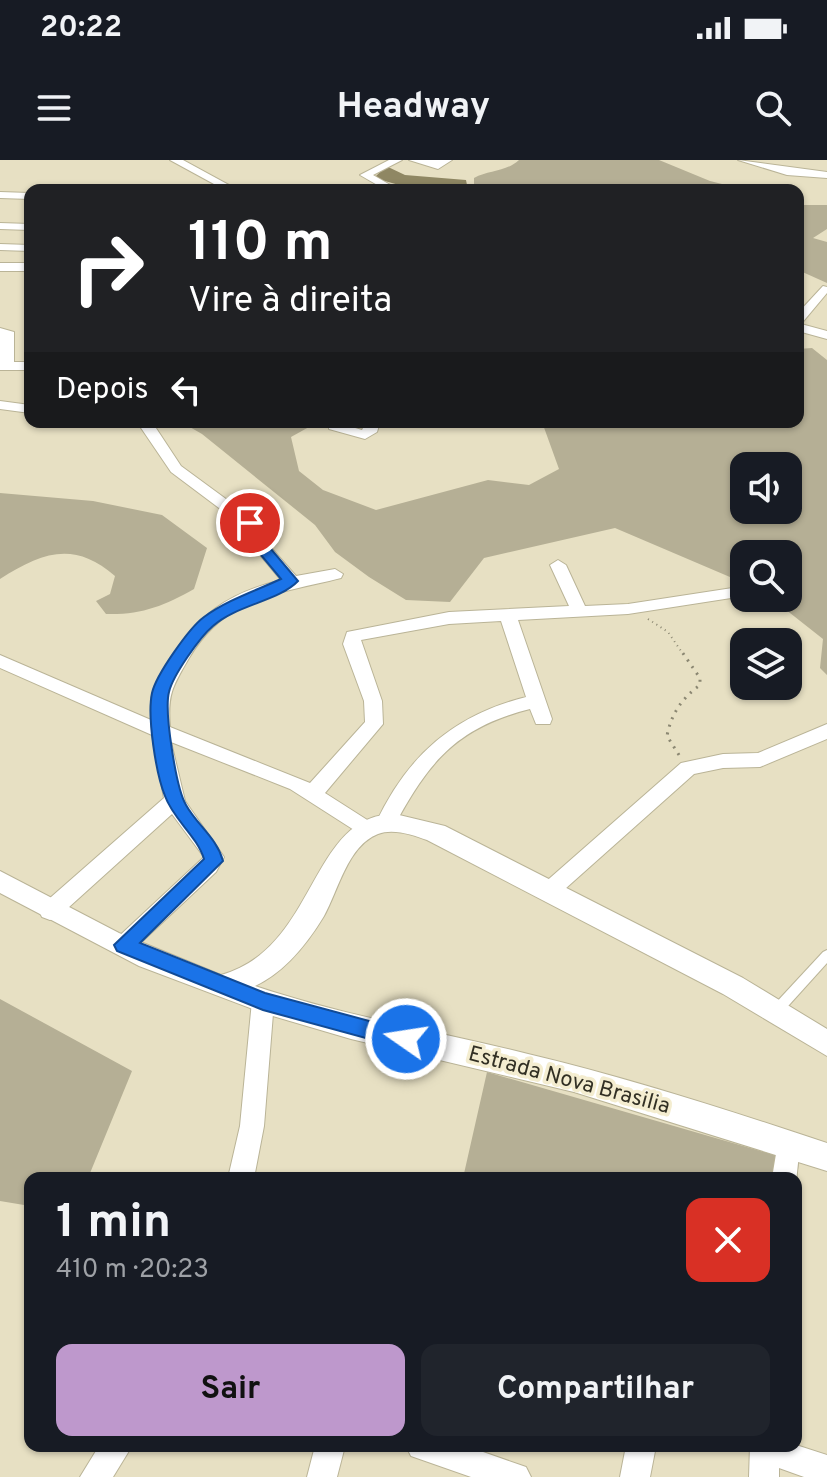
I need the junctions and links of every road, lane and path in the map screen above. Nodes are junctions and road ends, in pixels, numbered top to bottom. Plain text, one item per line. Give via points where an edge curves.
1 (175, 160) edge
2 (397, 160) edge
3 (414, 160) edge
4 (447, 160) edge
5 (746, 161) edge
6 (827, 175) edge
7 (221, 184) edge
8 (382, 184) edge
9 (0, 195) edge
10 (24, 196) edge
11 (0, 213) edge
12 (24, 213) edge
13 (0, 226) edge
14 (24, 227) edge
15 (0, 247) edge
16 (24, 248) edge
17 (0, 267) edge
18 (24, 267) edge
19 (823, 290) dead end
20 (804, 316) edge
21 (804, 326) edge
22 (4, 333) edge
23 (827, 335) edge
24 (4, 366) edge
25 (0, 405) edge
26 (24, 408) edge
27 (149, 428) edge
28 (341, 428) edge
29 (372, 428) edge
30 (558, 565) dead end
31 (335, 574) dead end
32 (291, 581) junction
33 (730, 593) edge
34 (628, 609) junction
35 (580, 612) junction
36 (508, 616) junction
37 (0, 661) edge
38 (162, 731) junction
39 (827, 731) edge
40 (688, 768) junction
41 (314, 792) junction
42 (175, 800) junction
43 (375, 826) junction
44 (0, 881) edge
45 (549, 891) junction
46 (50, 911) junction
47 (124, 945) junction
48 (827, 955) edge
49 (222, 986) junction
50 (263, 1001) junction
51 (776, 1011) junction
52 (827, 1044) edge
53 (788, 1144) junction
54 (827, 1157) edge
55 (242, 1172) edge
56 (786, 1172) edge
57 (113, 1452) edge
58 (328, 1452) edge
59 (439, 1452) edge
60 (640, 1452) edge
61 (764, 1457) edge
62 (827, 1470) edge
63 (95, 1477) edge
64 (322, 1477) edge
65 (516, 1477) edge
66 (635, 1477) edge

1 - 7 street
2 - 8 street via 365,175
3 - 4 street via 438,166
5 - 6 street
9 - 10 street
11 - 12 street
13 - 14 street
15 - 16 street
17 - 18 street
19 - 20 street
21 - 23 street
22 - 24 street
25 - 26 street
27 - 32 street via 178,471 254,527 258,543
28 - 29 street via 365,435
30 - 35 street
31 - 32 street
32 - 38 street via 230,607 197,632 162,685
33 - 34 street
34 - 35 street
34 - 40 path via 668,632 700,678 700,685 684,696 667,736
35 - 36 street
36 - 41 street via 449,618 353,636 373,701 374,724
36 - 43 street via 539,710 482,717 451,736 408,779
37 - 38 street
38 - 41 street
38 - 42 street
39 - 40 street via 760,760
40 - 45 street
41 - 43 street
42 - 46 street
42 - 47 street via 213,861
43 - 45 street via 436,833
43 - 49 street via 343,853 296,936 254,974
44 - 46 street, Estrada Nova Brasilia
45 - 51 street
46 - 47 street, Estrada Nova Brasilia
47 - 49 street, Estrada Nova Brasilia
48 - 51 lane
49 - 50 street, Estrada Nova Brasilia
50 - 53 street, Estrada Nova Brasilia via 491,1057
50 - 55 street via 252,1126
51 - 52 street
53 - 54 street, Estrada Nova Brasilia
53 - 56 street
57 - 63 street
58 - 64 street
59 - 65 street
60 - 66 street
61 - 62 street

